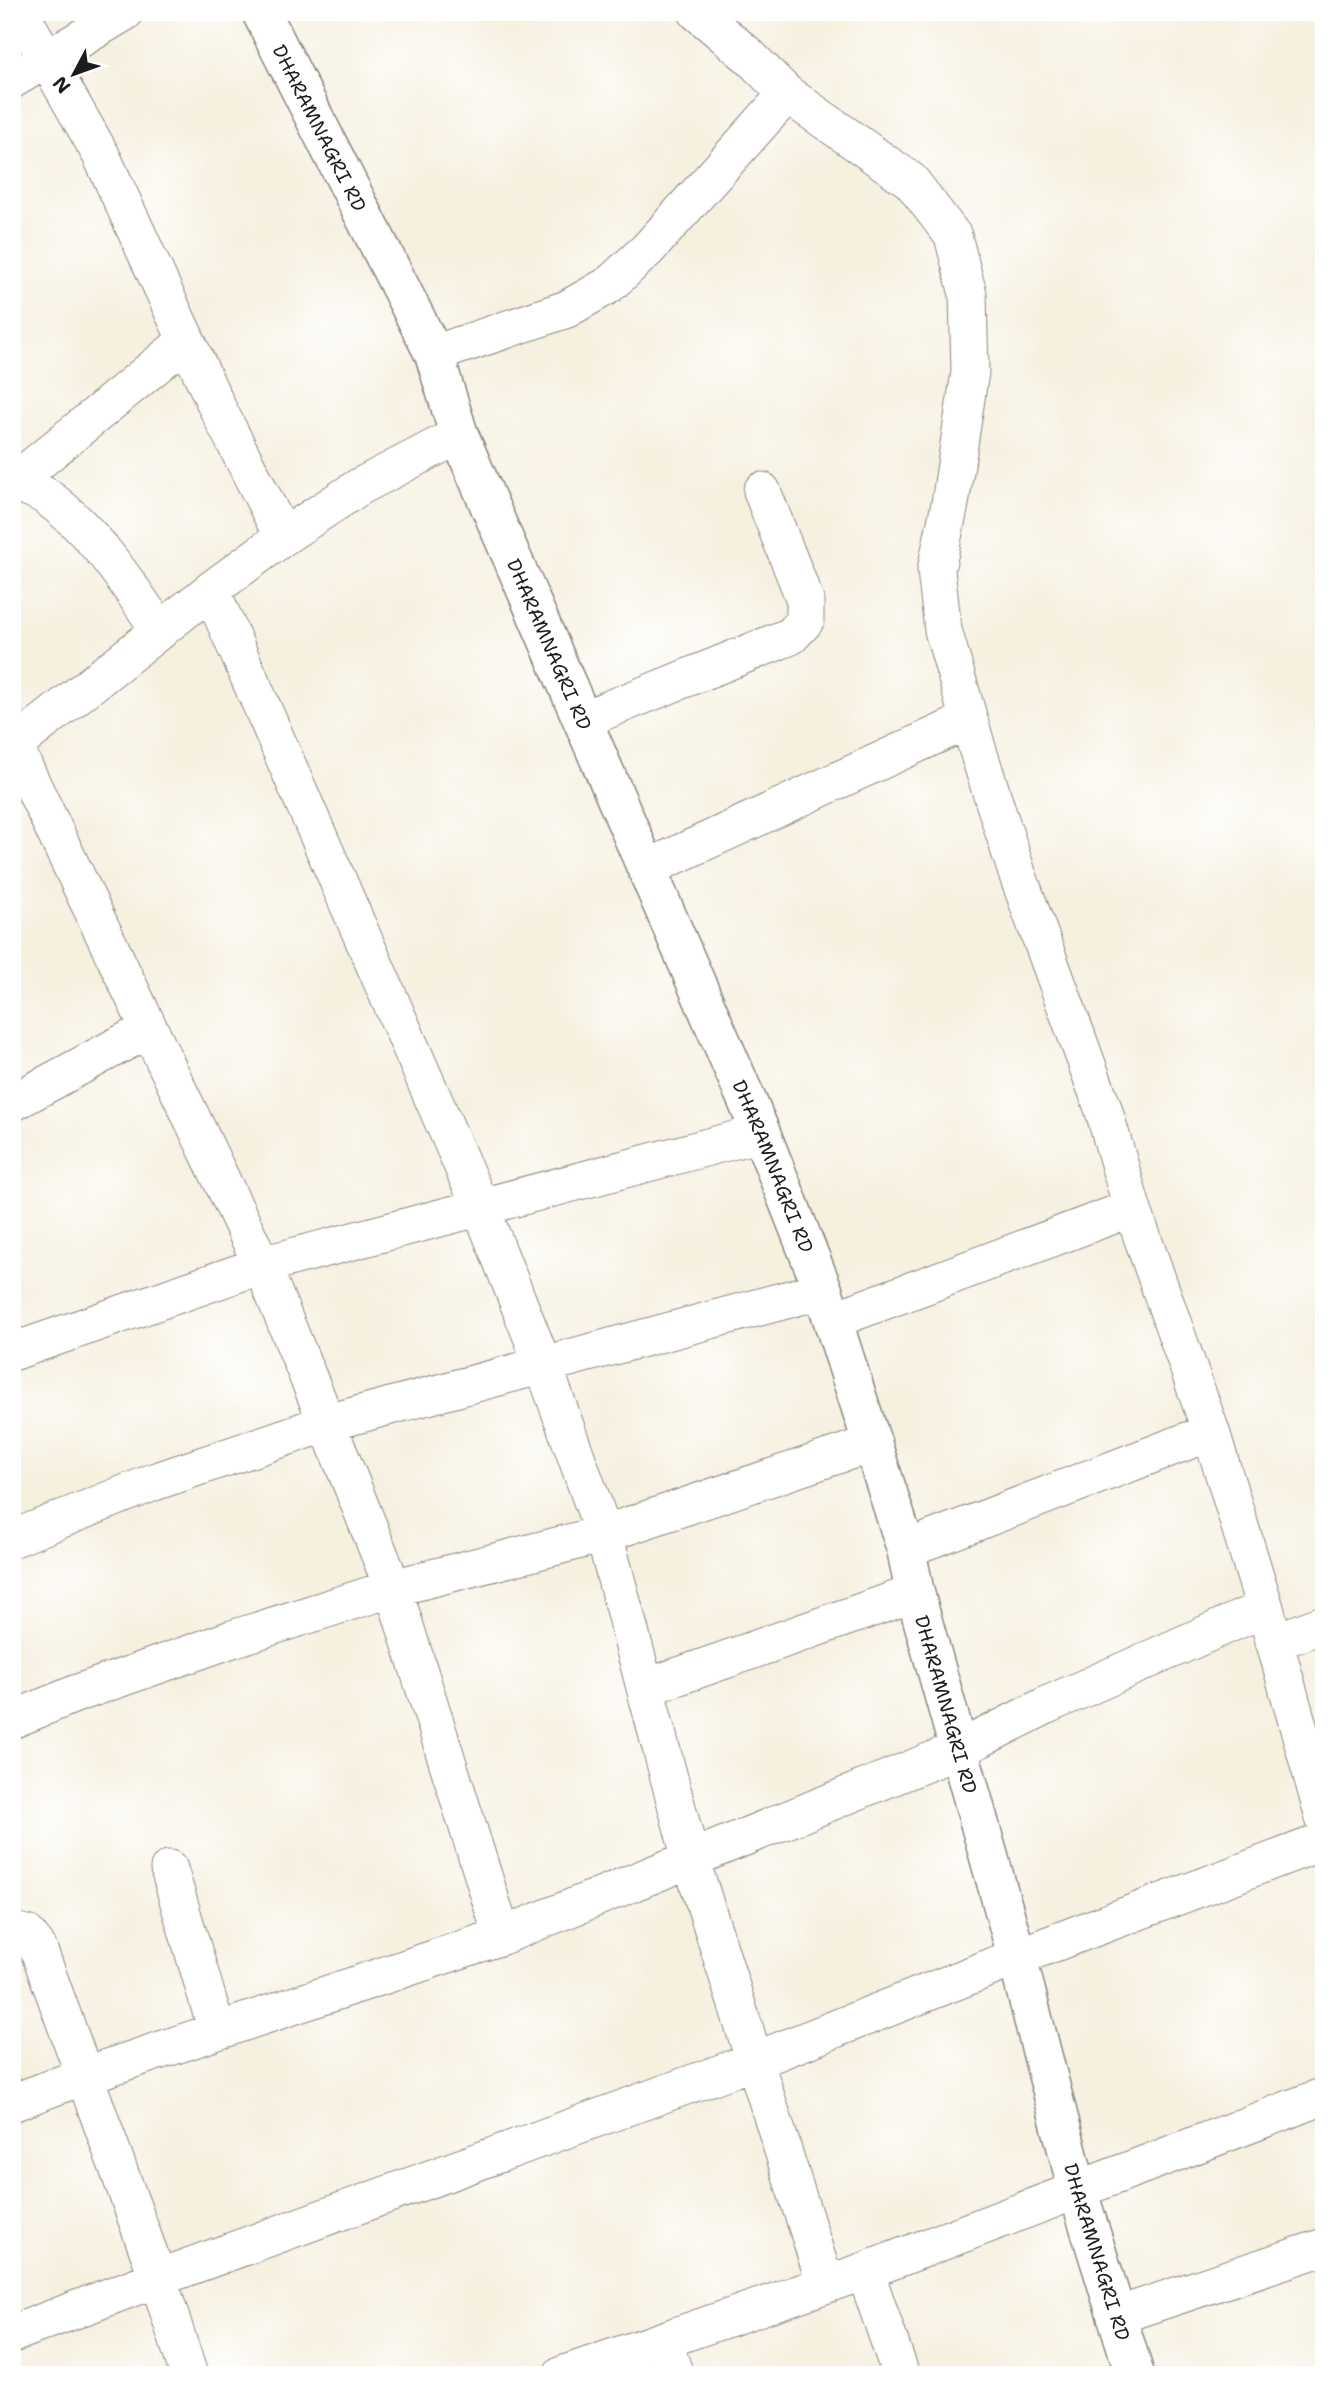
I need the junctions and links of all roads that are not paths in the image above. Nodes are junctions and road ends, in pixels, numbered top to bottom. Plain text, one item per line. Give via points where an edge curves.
1 (20, 12) edge
2 (125, 12) edge
3 (261, 12) edge
4 (697, 12) edge
5 (47, 61) junction
6 (12, 80) edge
7 (787, 94) junction
8 (186, 341) junction
9 (434, 354) junction
10 (459, 435) junction
11 (13, 481) edge
12 (762, 491) dead end
13 (283, 537) junction
14 (211, 590) junction
15 (160, 631) junction
16 (582, 720) junction
17 (969, 720) junction
18 (13, 746) edge
19 (648, 868) junction
20 (149, 1029) junction
21 (12, 1103) edge
22 (761, 1133) junction
23 (480, 1206) junction
24 (1132, 1208) junction
25 (262, 1265) junction
26 (828, 1305) junction
27 (12, 1352) edge
28 (544, 1367) junction
29 (327, 1423) junction
30 (1211, 1432) junction
31 (873, 1443) junction
32 (604, 1534) junction
33 (12, 1539) edge
34 (906, 1549) junction
35 (393, 1588) junction
36 (915, 1593) junction
37 (1324, 1624) edge
38 (1270, 1625) junction
39 (645, 1688) junction
40 (12, 1720) edge
41 (958, 1750) junction
42 (1324, 1818) edge
43 (1324, 1841) edge
44 (691, 1860) junction
45 (169, 1869) dead end
46 (12, 1931) edge
47 (502, 1936) junction
48 (1017, 1957) junction
49 (217, 2031) junction
50 (754, 2061) junction
51 (86, 2075) junction
52 (1324, 2096) edge
53 (12, 2102) edge
54 (1077, 2188) junction
55 (1324, 2247) edge
56 (865, 2271) junction
57 (158, 2278) junction
58 (825, 2283) junction
59 (1116, 2316) junction
60 (12, 2333) edge
61 (663, 2341) junction
62 (189, 2375) edge
63 (562, 2375) edge
64 (675, 2375) edge
65 (901, 2375) edge
66 (1135, 2375) edge

1 - 5 street
2 - 5 street
3 - 9 street, DHARAMNAGRI RD
4 - 7 street
5 - 6 street
5 - 8 street via 101,155
7 - 9 street via 648,249 609,285 567,309
7 - 17 street via 911,181 953,236 968,294 970,372 936,569 943,630
8 - 11 street
8 - 13 street
9 - 10 street, DHARAMNAGRI RD
10 - 13 street via 359,487
10 - 16 street, DHARAMNAGRI RD
11 - 15 street via 45,496 79,524 118,569
12 - 16 street via 805,600 805,621 791,636
13 - 14 street
14 - 15 street
14 - 23 street
15 - 18 street
16 - 19 street, DHARAMNAGRI RD
17 - 19 street
17 - 24 street via 1017,873 1103,1108
18 - 20 street
19 - 22 street, DHARAMNAGRI RD
20 - 21 street
20 - 25 street
22 - 23 street
22 - 26 street, DHARAMNAGRI RD
23 - 25 street
23 - 28 street
24 - 26 street
24 - 30 street
25 - 27 street
25 - 29 street
26 - 28 street
26 - 31 street, DHARAMNAGRI RD
28 - 29 street
28 - 32 street
29 - 33 street via 154,1482
29 - 35 street
30 - 34 street
30 - 38 street
31 - 32 street
31 - 34 street, DHARAMNAGRI RD
32 - 35 street
32 - 39 street
34 - 36 street, DHARAMNAGRI RD
35 - 40 street via 232,1639
35 - 47 street
36 - 39 street
36 - 41 street, DHARAMNAGRI RD
37 - 38 street
38 - 41 street via 1049,1704
38 - 42 street
39 - 44 street
41 - 44 street
41 - 48 street, DHARAMNAGRI RD
43 - 48 street
44 - 47 street
44 - 50 street
45 - 49 street
46 - 51 street via 27,1934 38,1948
47 - 49 street
48 - 50 street
48 - 54 street, DHARAMNAGRI RD
49 - 51 street
50 - 57 street
50 - 58 street
51 - 53 street
51 - 57 street
52 - 54 street
54 - 56 street
54 - 59 street, DHARAMNAGRI RD
55 - 59 street
56 - 58 street
56 - 65 street
57 - 60 street
57 - 62 street
58 - 61 street
59 - 66 street, DHARAMNAGRI RD
61 - 63 street
61 - 64 street

